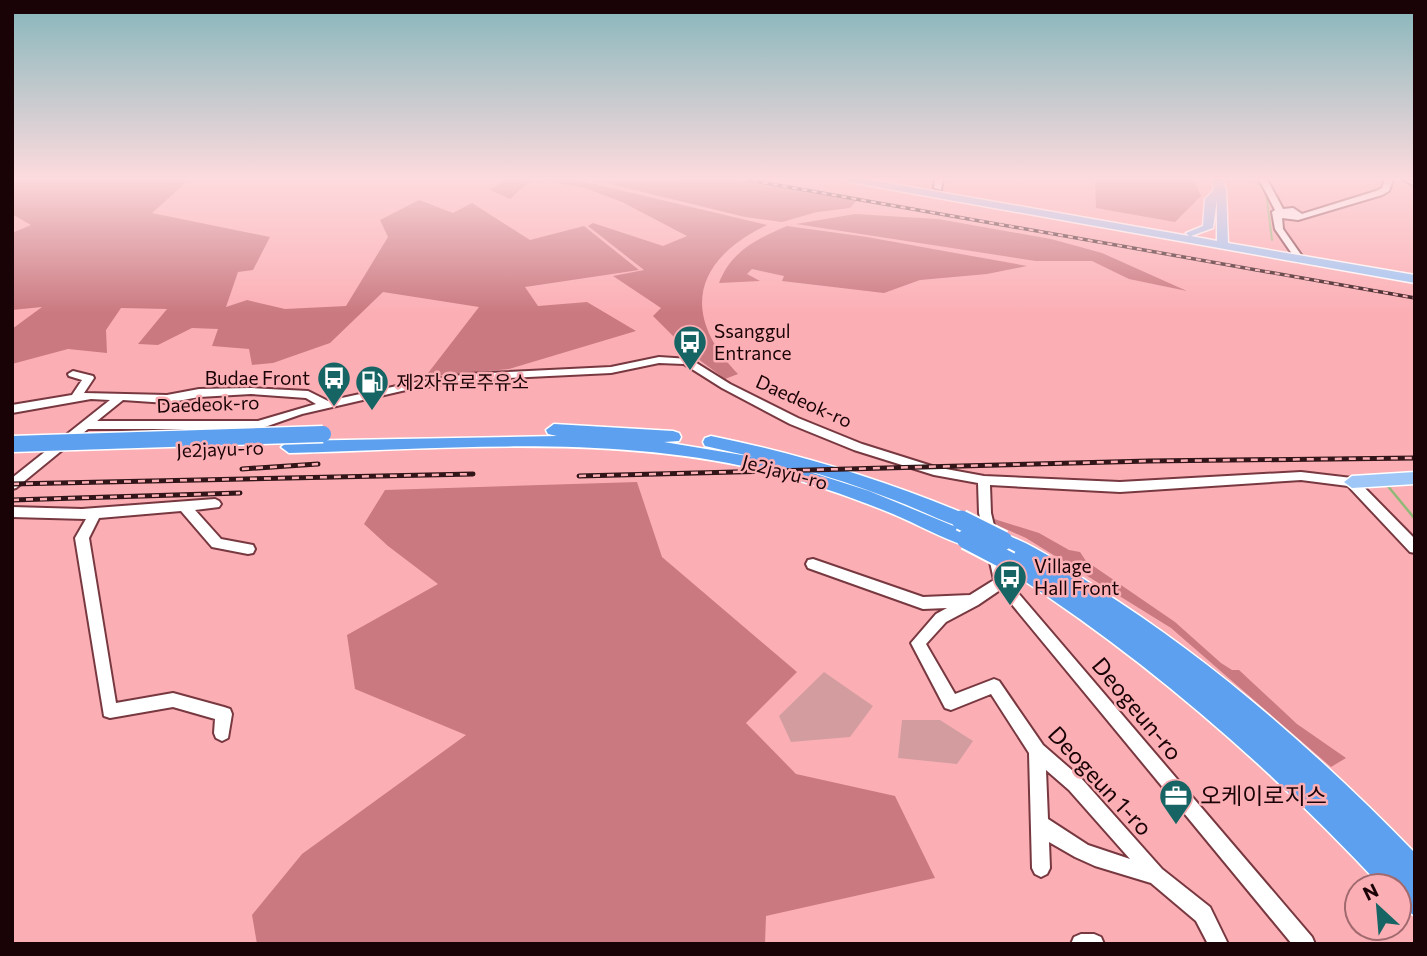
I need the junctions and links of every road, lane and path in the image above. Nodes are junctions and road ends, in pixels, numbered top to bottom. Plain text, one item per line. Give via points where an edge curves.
1 (1113, 224) edge
2 (1144, 224) edge
3 (1208, 224) edge
4 (1221, 224) edge
5 (1279, 224) edge
6 (1291, 224) edge
7 (1191, 233) junction
8 (1285, 235) junction
9 (1222, 242) junction
10 (1297, 255) junction
11 (1415, 272) edge
12 (1415, 279) edge
13 (74, 374) dead end
14 (75, 398) junction
15 (118, 399) junction
16 (327, 405) junction
17 (12, 410) edge
18 (85, 425) junction
19 (12, 444) edge
20 (12, 456) edge
21 (1415, 478) edge
22 (984, 480) junction
23 (1356, 482) junction
24 (12, 485) edge
25 (215, 504) dead end
26 (184, 506) junction
27 (12, 512) edge
28 (95, 513) junction
29 (963, 530) junction
30 (1415, 548) edge
31 (247, 549) dead end
32 (1004, 562) junction
33 (813, 564) dead end
34 (973, 601) junction
35 (222, 733) dead end
36 (1037, 751) junction
37 (1041, 825) junction
38 (1041, 868) dead end
39 (1415, 872) edge
40 (1156, 875) junction
41 (1415, 903) edge
42 (1081, 944) edge
43 (1094, 944) edge
44 (1218, 944) edge
45 (1305, 944) edge

1 - 9 main road
2 - 7 main road
3 - 7 main road via 1208,228
4 - 9 main road
5 - 8 street
6 - 8 street
7 - 9 main road
8 - 10 street
9 - 10 main road
10 - 11 main road
10 - 12 main road
13 - 14 street via 89,378
14 - 15 street
14 - 17 street
15 - 16 street via 251,391 307,395
15 - 18 street
16 - 18 street, Daedeok-ro via 259,425
16 - 22 street, Daedeok-ro via 468,377 538,376 611,370 659,360 686,361 794,421 858,447 934,471
18 - 24 street
19 - 29 highway, Je2jayu-ro, bridge via 582,430 695,440 776,455 855,477
20 - 29 highway, Je2jayu-ro via 576,442 681,449 810,477
21 - 23 main road
22 - 23 street, Daedeok-ro via 1120,486 1301,477
22 - 32 street, Deogeun-ro via 985,513
23 - 30 street
25 - 26 street
26 - 28 street
26 - 31 street via 218,543
27 - 28 street
28 - 35 street via 82,538 110,711 173,700 224,714
29 - 32 highway, Je2jayu-ro, bridge
32 - 34 street
32 - 39 highway, Je2jayu-ro via 1114,609 1228,694 1309,765
32 - 41 highway, Je2jayu-ro via 1112,626 1207,700 1291,775
32 - 45 street, Deogeun-ro
33 - 34 street via 923,603
34 - 36 street, Deogeun 1-ro via 941,618 918,643 951,703 994,686
36 - 37 street
36 - 40 street, Deogeun 1-ro via 1075,785
37 - 38 street
37 - 40 street via 1064,844 1104,863
40 - 44 street, Deogeun 1-ro via 1203,914
42 - 43 street

